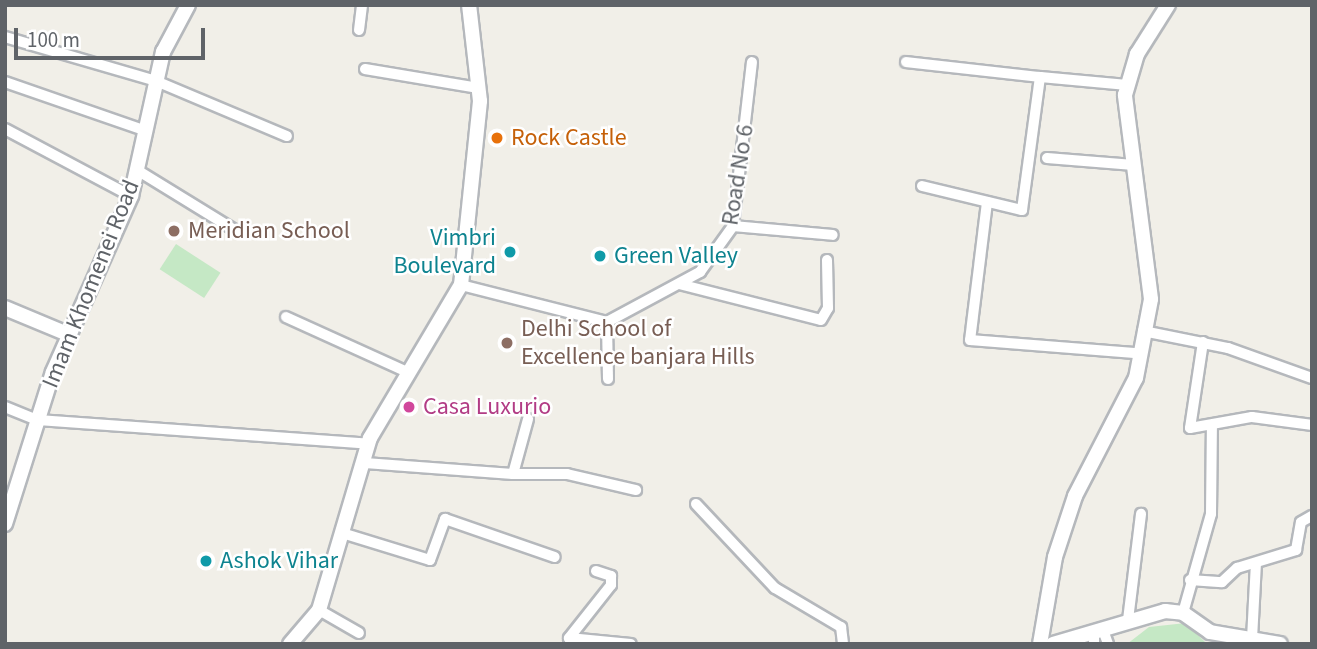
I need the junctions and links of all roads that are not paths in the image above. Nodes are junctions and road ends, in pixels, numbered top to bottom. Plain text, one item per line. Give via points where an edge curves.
1 (188, 5) edge
2 (362, 5) edge
3 (469, 5) edge
4 (1168, 5) edge
5 (359, 30) dead end
6 (5, 37) edge
7 (752, 62) dead end
8 (906, 62) dead end
9 (365, 69) dead end
10 (1040, 77) junction
11 (5, 82) edge
12 (156, 82) junction
13 (1128, 85) junction
14 (478, 88) junction
15 (5, 129) edge
16 (145, 130) junction
17 (287, 136) dead end
18 (1047, 158) dead end
19 (1134, 164) junction
20 (137, 170) junction
21 (922, 186) dead end
22 (131, 196) junction
23 (987, 202) junction
24 (733, 226) junction
25 (236, 231) dead end
26 (833, 235) dead end
27 (827, 260) dead end
28 (679, 284) junction
29 (461, 285) junction
30 (5, 308) edge
31 (286, 317) dead end
32 (607, 322) junction
33 (1143, 331) junction
34 (70, 335) junction
35 (1203, 342) junction
36 (1137, 353) junction
37 (407, 372) junction
38 (1312, 378) edge
39 (608, 379) dead end
40 (5, 407) edge
41 (528, 419) dead end
42 (38, 420) junction
43 (1212, 425) junction
44 (1312, 425) edge
45 (369, 444) junction
46 (365, 463) junction
47 (513, 474) junction
48 (636, 490) dead end
49 (696, 504) dead end
50 (1141, 514) dead end
51 (1312, 516) edge
52 (5, 524) edge
53 (342, 533) junction
54 (555, 557) dead end
55 (1256, 563) junction
56 (596, 571) dead end
57 (1190, 580) junction
58 (319, 610) junction
59 (1184, 613) junction
60 (1128, 620) junction
61 (359, 633) dead end
62 (1100, 638) edge
63 (1252, 639) junction
64 (567, 641) edge
65 (290, 644) edge
66 (631, 644) edge
67 (842, 644) edge
68 (1040, 644) edge
69 (1053, 644) edge
70 (1280, 644) edge

1 - 12 street, Imam Khomenei Road
2 - 5 street
3 - 14 street
4 - 13 street via 1137,54
6 - 12 street
7 - 24 street, Road No 6
8 - 10 street
9 - 14 street
10 - 13 street
10 - 23 street via 1022,210
11 - 16 street
12 - 16 street, Imam Khomenei Road
12 - 17 street
13 - 19 street
14 - 29 street
15 - 22 street
16 - 20 street, Imam Khomenei Road
18 - 19 street
19 - 33 street via 1151,299
20 - 22 street, Imam Khomenei Road
20 - 25 street
21 - 23 street
22 - 34 street, Imam Khomenei Road
23 - 36 street via 970,340
24 - 26 street
24 - 28 street, Road No 6 via 721,251
27 - 28 street via 828,309 821,320
28 - 32 street, Road No 6
29 - 32 street
29 - 37 street
30 - 34 street
31 - 37 street
32 - 39 street
33 - 35 street
33 - 36 street
34 - 42 street, Imam Khomenei Road
35 - 38 street
35 - 43 street via 1187,425
36 - 68 street via 1136,378 1075,496 1055,557
37 - 45 street
40 - 42 street
41 - 47 street
42 - 45 street
42 - 52 street, Imam Khomenei Road
43 - 44 street via 1252,417
43 - 57 street via 1211,514
45 - 46 street
46 - 47 street
46 - 53 street
47 - 48 street via 567,474
49 - 67 street via 775,588 841,627
50 - 60 street
51 - 55 street via 1301,522 1296,550
53 - 54 street via 430,560 445,519
53 - 58 street
55 - 57 street via 1222,582
55 - 63 street
56 - 64 street via 611,576 611,585
57 - 59 street
58 - 61 street
58 - 65 street
59 - 60 street
59 - 63 street via 1210,632
60 - 62 street
62 - 69 street
63 - 70 street
64 - 66 street

